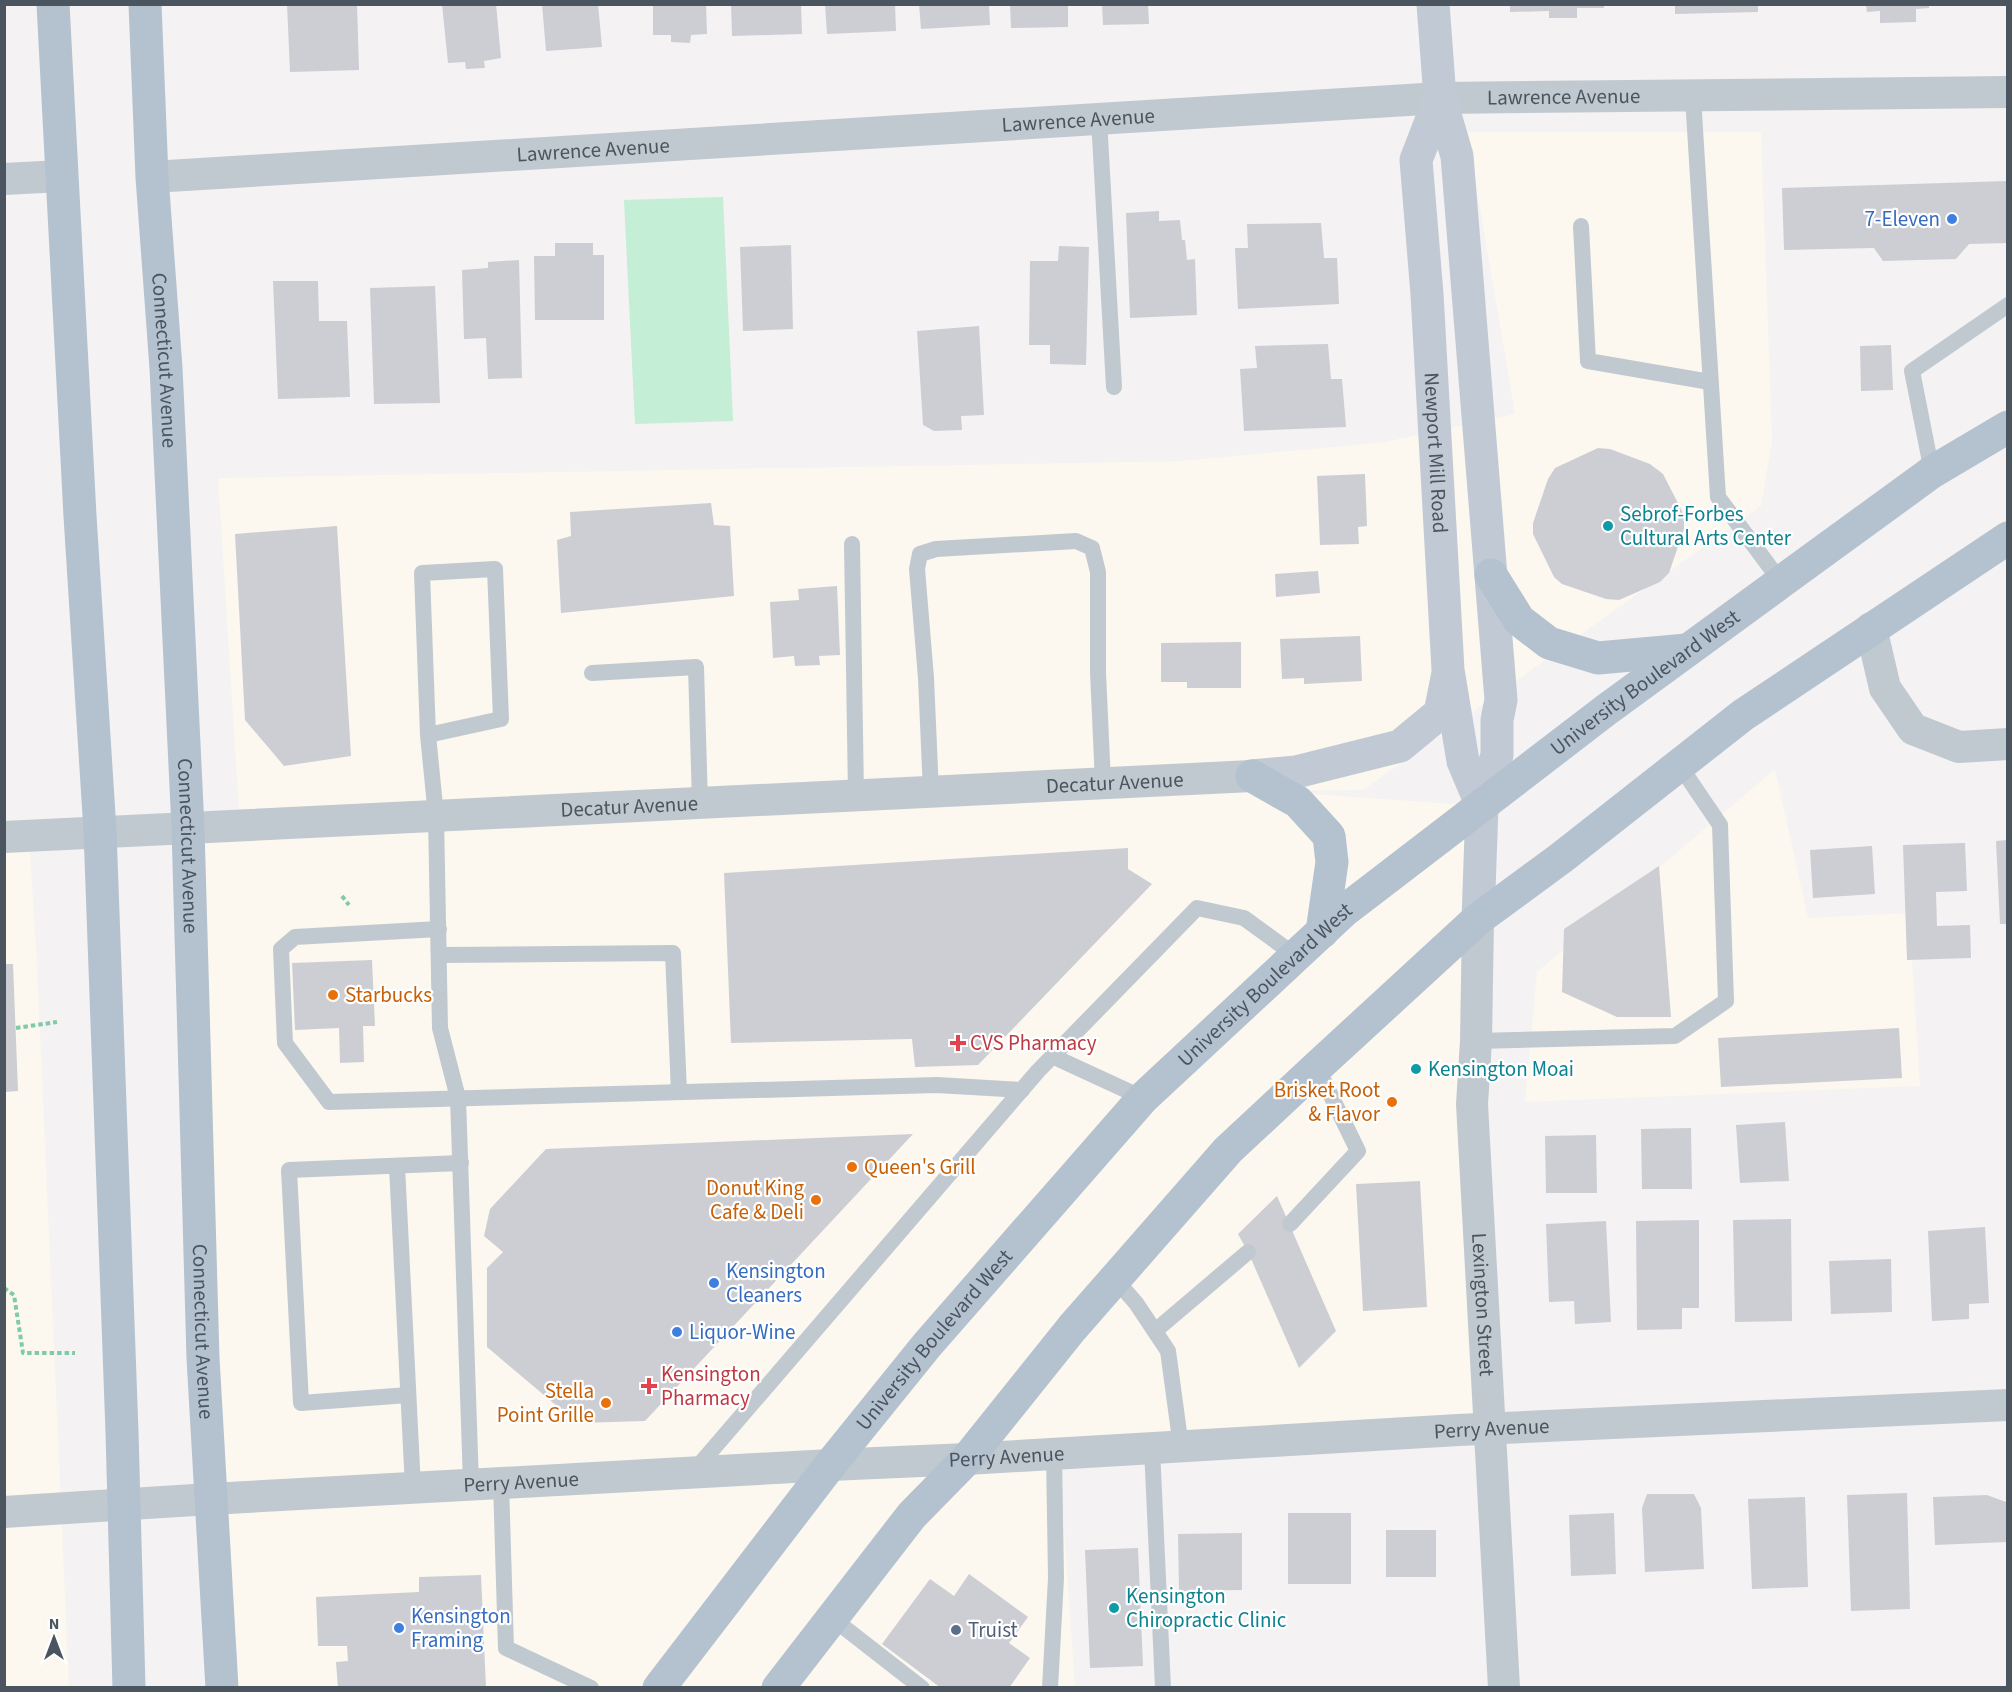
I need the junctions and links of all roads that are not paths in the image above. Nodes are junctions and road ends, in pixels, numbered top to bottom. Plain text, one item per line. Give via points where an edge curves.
1 (52, 4) edge
2 (145, 4) edge
3 (1433, 4) edge
4 (2007, 92) edge
5 (1693, 97) junction
6 (1440, 98) junction
7 (1099, 119) junction
8 (62, 176) junction
9 (152, 177) junction
10 (4, 179) edge
11 (1581, 226) dead end
12 (2007, 305) edge
13 (1710, 382) junction
14 (1114, 387) dead end
15 (2007, 427) edge
16 (1932, 472) junction
17 (2007, 538) edge
18 (852, 544) dead end
19 (1491, 575) junction
20 (1781, 582) junction
21 (1871, 628) junction
22 (1688, 650) junction
23 (1448, 670) junction
24 (592, 673) dead end
25 (428, 735) junction
26 (2007, 744) edge
27 (1680, 765) junction
28 (1252, 776) junction
29 (1103, 783) junction
30 (931, 792) junction
31 (856, 795) junction
32 (700, 802) junction
33 (1482, 806) junction
34 (436, 816) junction
35 (188, 828) junction
36 (100, 831) junction
37 (4, 837) edge
38 (1478, 919) junction
39 (439, 929) junction
40 (1322, 932) junction
41 (439, 955) junction
42 (1296, 956) junction
43 (1476, 1041) junction
44 (1052, 1056) junction
45 (1317, 1067) junction
46 (1022, 1090) junction
47 (679, 1092) junction
48 (458, 1098) junction
49 (1143, 1098) junction
50 (460, 1163) junction
51 (397, 1166) junction
52 (1290, 1224) dead end
53 (1248, 1252) dead end
54 (1115, 1279) junction
55 (1155, 1332) junction
56 (408, 1395) junction
57 (2007, 1405) edge
58 (1488, 1429) junction
59 (1166, 1447) junction
60 (1054, 1454) junction
61 (967, 1459) junction
62 (830, 1465) junction
63 (693, 1472) junction
64 (486, 1484) junction
65 (413, 1488) junction
66 (210, 1499) junction
67 (124, 1506) junction
68 (4, 1512) edge
69 (832, 1618) junction
70 (129, 1688) edge
71 (222, 1688) edge
72 (591, 1688) edge
73 (659, 1688) edge
74 (778, 1688) edge
75 (922, 1688) edge
76 (1050, 1688) edge
77 (1163, 1688) edge
78 (1504, 1688) edge

1 - 8 main road
2 - 9 main road, Connecticut Avenue
3 - 6 street, Newport Mill Road
4 - 5 street, Lawrence Avenue
5 - 6 street, Lawrence Avenue
5 - 13 lane
6 - 7 street, Lawrence Avenue
6 - 19 street, Newport Mill Road via 1457,156
6 - 23 street, Newport Mill Road via 1416,160
7 - 9 street, Lawrence Avenue
7 - 14 lane
8 - 10 street
8 - 36 main road
9 - 35 main road, Connecticut Avenue via 166,368
11 - 13 lane via 1588,362
12 - 16 lane via 1912,371
13 - 20 lane via 1718,497
15 - 16 main road, University Boulevard West
16 - 20 main road, University Boulevard West
17 - 21 main road
18 - 31 lane
19 - 22 main road via 1519,620 1549,643 1598,658
19 - 33 street, Newport Mill Road via 1501,700 1497,754
20 - 22 main road, University Boulevard West
21 - 26 street via 1885,688 1913,729 1959,747
21 - 27 main road via 1743,716
22 - 33 main road, University Boulevard West
23 - 28 street via 1440,713 1400,746 1296,772
23 - 33 street, Newport Mill Road via 1463,761
24 - 32 lane via 696,667
25 - 25 lane via 422,573 495,569 501,719
25 - 34 lane
27 - 38 main road
27 - 43 lane via 1720,825 1726,1001 1675,1036
28 - 29 street, Decatur Avenue
28 - 40 main road via 1298,802 1329,836 1332,862
29 - 30 street, Decatur Avenue
29 - 30 lane via 1098,572 1092,548 1076,541 936,549 920,554 917,569
30 - 31 street, Decatur Avenue
31 - 32 street, Decatur Avenue
32 - 34 street, Decatur Avenue
33 - 38 street, Newport Mill Road
33 - 40 main road, University Boulevard West
34 - 35 street, Decatur Avenue
34 - 39 lane
35 - 36 street, Decatur Avenue
35 - 66 main road, Connecticut Avenue
36 - 37 street, Decatur Avenue
36 - 67 main road
38 - 43 street, Lexington Street
38 - 45 main road
39 - 41 lane
39 - 48 lane via 295,937 281,949 285,1043 329,1102
40 - 42 main road, University Boulevard West
41 - 47 lane via 674,953
41 - 48 lane via 440,1028
42 - 44 lane via 1244,918 1197,908
42 - 49 main road, University Boulevard West
43 - 58 street, Lexington Street via 1472,1104
44 - 46 lane
44 - 49 lane
45 - 52 lane via 1358,1151
45 - 54 main road via 1228,1150
46 - 47 lane via 937,1085
46 - 63 lane
47 - 48 lane
48 - 50 lane
49 - 62 main road, University Boulevard West via 927,1345
50 - 51 lane
50 - 64 lane
51 - 56 lane
51 - 56 lane via 289,1170 301,1403
53 - 55 lane
54 - 55 lane
54 - 61 main road
55 - 59 lane via 1168,1351
56 - 65 lane
57 - 58 street, Perry Avenue
58 - 59 street, Perry Avenue
58 - 78 street, Lexington Street
59 - 60 street, Perry Avenue
59 - 77 lane
60 - 61 street, Perry Avenue
60 - 76 lane via 1056,1578
61 - 62 street, Perry Avenue
61 - 69 main road via 912,1515
62 - 63 street, Perry Avenue
62 - 73 main road, University Boulevard West
63 - 64 street, Perry Avenue
64 - 65 street, Perry Avenue
64 - 72 lane via 506,1648
65 - 66 street, Perry Avenue
66 - 67 street, Perry Avenue
66 - 71 main road, Connecticut Avenue
67 - 68 street, Perry Avenue
67 - 70 main road
69 - 74 main road
69 - 75 lane

